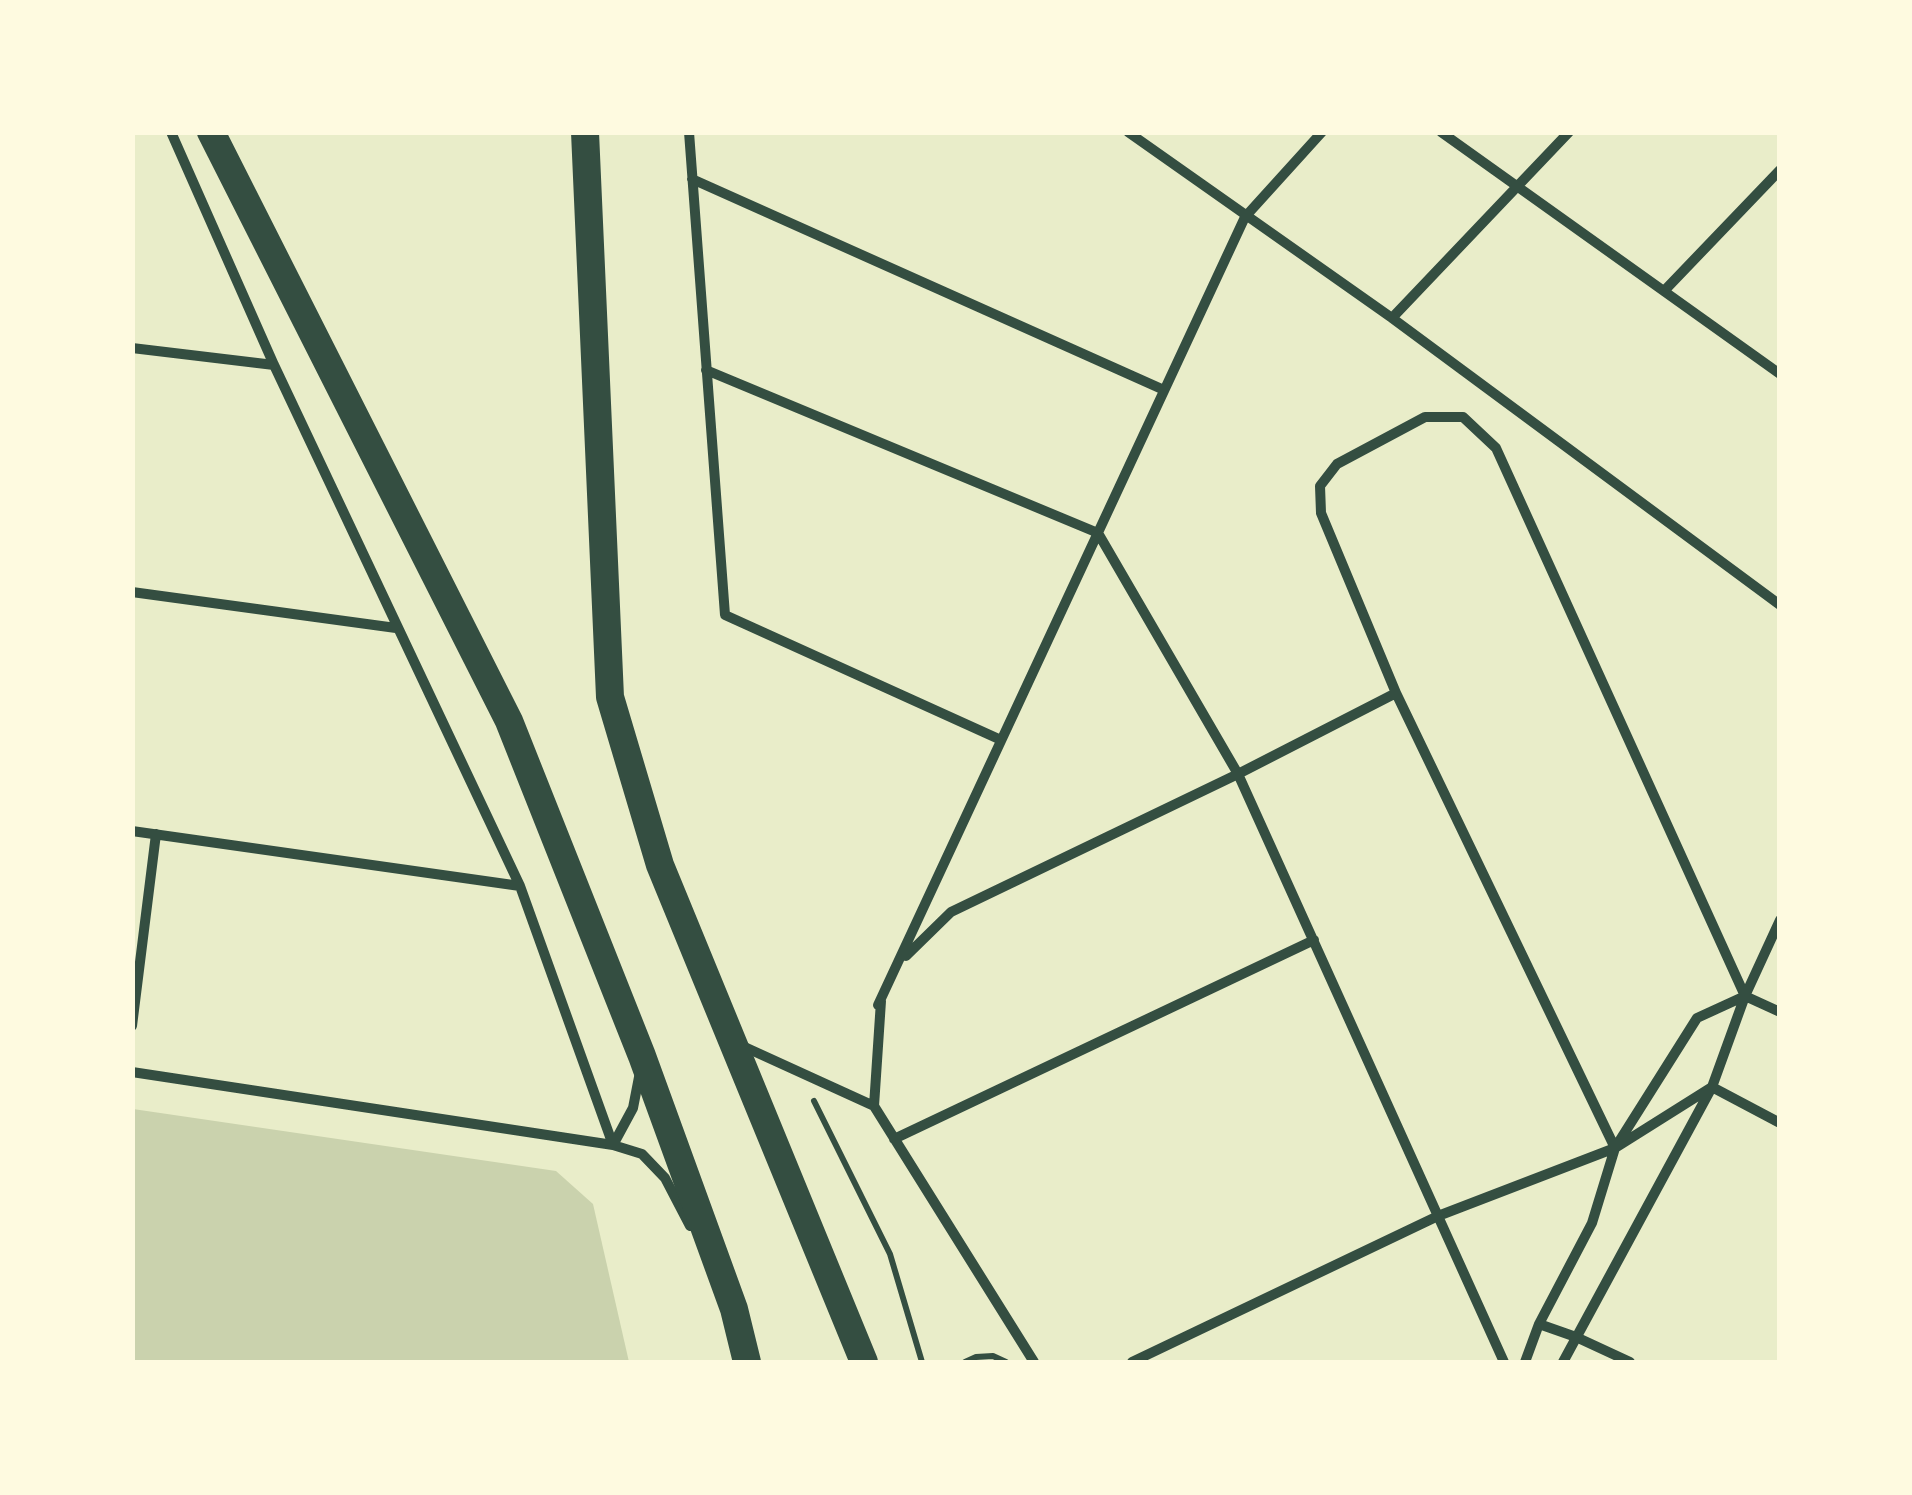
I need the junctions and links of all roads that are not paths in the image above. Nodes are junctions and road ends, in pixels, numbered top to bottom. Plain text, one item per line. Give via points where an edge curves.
1 (171, 132) edge
2 (211, 132) edge
3 (585, 132) edge
4 (689, 132) edge
5 (1128, 132) edge
6 (1322, 132) edge
7 (1441, 132) edge
8 (1569, 132) edge
9 (1780, 170) edge
10 (692, 180) junction
11 (1518, 186) junction
12 (1245, 217) junction
13 (1664, 291) junction
14 (1392, 318) junction
15 (132, 348) edge
16 (274, 365) junction
17 (706, 370) junction
18 (1780, 374) edge
19 (1164, 390) junction
20 (1098, 533) junction
21 (132, 592) edge
22 (1780, 605) edge
23 (396, 628) junction
24 (1396, 694) junction
25 (1001, 740) junction
26 (1238, 774) junction
27 (132, 831) edge
28 (156, 834) junction
29 (520, 886) junction
30 (1780, 920) edge
31 (1314, 940) junction
32 (1745, 996) junction
33 (878, 1005) junction
34 (1780, 1012) edge
35 (132, 1026) edge
36 (733, 1041) junction
37 (642, 1056) junction
38 (132, 1072) edge
39 (1712, 1087) junction
40 (874, 1106) junction
41 (1780, 1122) edge
42 (894, 1139) junction
43 (614, 1145) junction
44 (1615, 1148) junction
45 (1438, 1216) junction
46 (734, 1308) junction
47 (1539, 1324) junction
48 (1576, 1337) junction
49 (747, 1362) edge
50 (864, 1362) edge
51 (1034, 1362) edge
52 (1132, 1362) edge
53 (1504, 1362) edge
54 (1524, 1362) edge
55 (1563, 1362) edge
56 (1630, 1362) edge

1 - 16 street
2 - 37 highway via 509,720
3 - 36 highway via 610,697 660,865
4 - 10 street
5 - 12 street
6 - 12 street
7 - 11 street
8 - 11 street
9 - 13 street
10 - 17 street
10 - 19 street
11 - 13 street
11 - 14 street
12 - 14 street
12 - 19 street
13 - 18 street
14 - 22 street
15 - 16 street
16 - 23 street
17 - 20 street
17 - 25 street via 725,614
19 - 20 street
20 - 25 street
20 - 26 street
21 - 23 street
23 - 29 street
24 - 26 street
24 - 32 street via 1321,513 1320,486 1337,464 1425,416 1463,418 1496,448
24 - 44 street
25 - 33 street
26 - 31 street
26 - 33 street via 951,912 909,950
27 - 28 street
28 - 29 street
28 - 35 street
29 - 43 street
30 - 32 street
31 - 42 street
31 - 45 street
32 - 34 street
32 - 39 street
32 - 44 street via 1696,1018
33 - 40 street
36 - 40 street
36 - 50 highway
37 - 43 street via 633,1108
37 - 46 highway
38 - 43 street
39 - 41 street
39 - 44 street
39 - 48 street
40 - 42 street
42 - 51 street
43 - 46 street via 642,1154 666,1178
44 - 45 street
44 - 47 street via 1592,1224
45 - 52 street
45 - 53 street
46 - 49 highway
47 - 48 street
47 - 54 street
48 - 55 street
48 - 56 street

